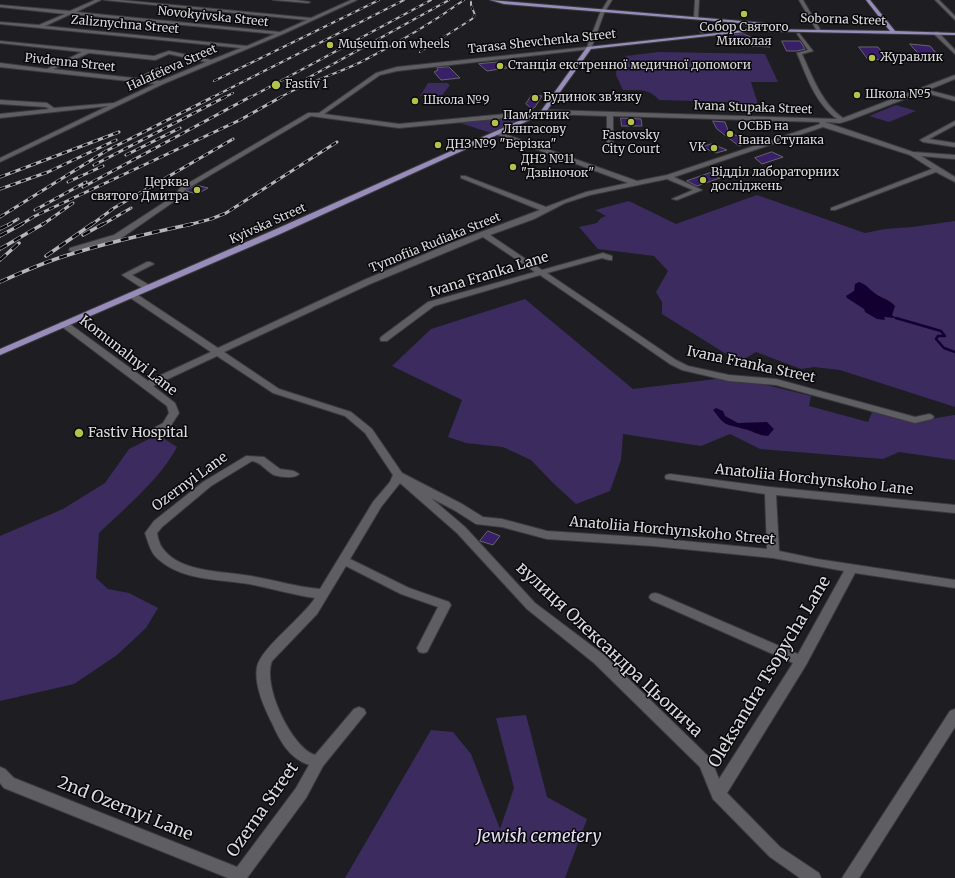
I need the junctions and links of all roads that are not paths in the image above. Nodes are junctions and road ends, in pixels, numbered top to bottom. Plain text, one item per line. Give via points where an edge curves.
1 (99, 0) edge
2 (106, 0) edge
3 (275, 0) edge
4 (355, 0) edge
5 (492, 0) edge
6 (610, 0) edge
7 (698, 0) edge
8 (801, 0) edge
9 (868, 0) edge
10 (937, 0) edge
11 (308, 2) dead end
12 (0, 6) edge
13 (944, 8) junction
14 (951, 8) dead end
15 (603, 11) junction
16 (71, 13) junction
17 (696, 18) junction
18 (313, 19) junction
19 (955, 19) edge
20 (744, 22) junction
21 (0, 23) edge
22 (40, 27) junction
23 (754, 30) junction
24 (812, 30) junction
25 (819, 30) junction
26 (894, 32) junction
27 (281, 33) junction
28 (936, 33) junction
29 (799, 34) dead end
30 (955, 34) edge
31 (0, 42) edge
32 (248, 47) junction
33 (589, 48) junction
34 (88, 51) junction
35 (955, 53) edge
36 (212, 62) junction
37 (0, 65) edge
38 (48, 71) junction
39 (955, 78) edge
40 (161, 84) junction
41 (923, 90) junction
42 (955, 99) edge
43 (0, 102) edge
44 (120, 103) junction
45 (53, 110) junction
46 (543, 112) junction
47 (320, 114) junction
48 (610, 114) junction
49 (0, 116) edge
50 (842, 120) junction
51 (822, 123) junction
52 (955, 123) edge
53 (498, 133) junction
54 (955, 145) edge
55 (610, 146) dead end
56 (912, 154) junction
57 (955, 157) edge
58 (0, 160) edge
59 (937, 170) junction
60 (463, 177) dead end
61 (668, 177) junction
62 (955, 180) edge
63 (635, 183) junction
64 (675, 199) dead end
65 (833, 209) dead end
66 (546, 210) junction
67 (484, 234) junction
68 (73, 250) dead end
69 (609, 258) dead end
70 (150, 264) dead end
71 (542, 272) junction
72 (148, 288) junction
73 (132, 295) junction
74 (64, 324) junction
75 (384, 339) dead end
76 (0, 352) edge
77 (218, 352) junction
78 (147, 384) junction
79 (929, 417) dead end
80 (160, 428) dead end
81 (294, 474) dead end
82 (398, 474) junction
83 (670, 477) dead end
84 (770, 490) junction
85 (955, 509) edge
86 (480, 521) junction
87 (461, 530) junction
88 (773, 554) junction
89 (343, 560) junction
90 (852, 568) junction
91 (955, 584) edge
92 (323, 594) junction
93 (655, 596) dead end
94 (423, 648) dead end
95 (801, 661) junction
96 (360, 713) dead end
97 (955, 715) edge
98 (318, 762) junction
99 (0, 773) edge
100 (718, 794) junction
101 (239, 877) edge
102 (813, 878) edge
103 (850, 878) edge

1 - 16 street
2 - 18 street
3 - 11 street
4 - 18 street, Halafeieva Street
5 - 15 main road, Soborna Street
6 - 15 street
7 - 17 street
8 - 25 street
9 - 26 main road
10 - 13 street
12 - 16 street, Novokyivska Street
13 - 14 street
13 - 19 street
15 - 17 main road, Soborna Street
15 - 33 street
16 - 22 street
16 - 27 street, Novokyivska Street
17 - 20 main road, Soborna Street
18 - 27 street, Halafeieva Street
20 - 23 street
20 - 24 main road, Soborna Street
21 - 22 street, Zaliznychna Street
22 - 32 street, Zaliznychna Street
23 - 24 main road, Tarasa Shevchenka Street
23 - 33 main road, Tarasa Shevchenka Street
24 - 25 main road, Soborna Street
25 - 26 main road, Soborna Street
26 - 28 main road, Soborna Street
27 - 32 street, Halafeieva Street
28 - 30 main road, Soborna Street
28 - 35 street
29 - 50 street via 810,51 799,54 819,97 827,110
31 - 34 street
32 - 36 street, Halafeieva Street
33 - 46 main road
33 - 47 street, Tarasa Shevchenka Street via 386,71
34 - 36 street via 155,58 169,52
34 - 38 street
36 - 40 street, Halafeieva Street
37 - 38 street, Pivdenna Street
38 - 40 street, Pivdenna Street
39 - 41 street, Ivana Stupaka Street
40 - 44 street, Halafeieva Street
41 - 42 street
41 - 50 street, Ivana Stupaka Street
43 - 45 street via 47,105
44 - 45 street
44 - 58 street, Halafeieva Street
45 - 49 street
46 - 47 street, Ivana Stupaka Street via 399,126
46 - 48 street, Ivana Stupaka Street
46 - 53 main road, Kyivska Street
47 - 68 street, Tarasa Shevchenka Street via 310,114 182,189 177,197 117,237
48 - 51 street, Ivana Stupaka Street
48 - 55 street
50 - 51 street, Ivana Stupaka Street
51 - 56 street
51 - 61 street, Tymofiia Rudiaka Street
52 - 54 street via 922,140
53 - 63 street
53 - 72 main road, Kyivska Street
56 - 57 street
56 - 59 street
59 - 62 street
59 - 65 street
60 - 66 street
61 - 63 street, Tymofiia Rudiaka Street
61 - 64 street via 699,190
63 - 66 street, Tymofiia Rudiaka Street via 588,193
66 - 67 street, Tymofiia Rudiaka Street
67 - 71 street, Ivana Franka Street
67 - 77 street, Tymofiia Rudiaka Street via 367,282
69 - 71 street, Ivana Franka Lane via 603,255
70 - 72 street via 126,275
71 - 75 street, Ivana Franka Lane via 431,304
71 - 79 street, Ivana Franka Street via 685,368 729,378 776,382 915,420
72 - 73 main road, Kyivska Street
73 - 74 main road, Kyivska Street
73 - 77 street, вулиця Олександра Цьопича
74 - 76 main road, Kyivska Street
74 - 78 street, Komunalnyi Lane
77 - 78 street, Tymofiia Rudiaka Street
77 - 82 street, вулиця Олександра Цьопича via 276,391 348,414 369,431
78 - 80 street, Komunalnyi Lane via 172,405 174,413 167,425
81 - 92 street, Ozernyi Lane via 277,472 260,459 250,458 207,484 158,524 151,533 160,554 175,564 200,574
82 - 86 street, Anatoliia Horchynskoho Street
82 - 87 street, вулиця Олександра Цьопича
82 - 89 street, Ozerna Street via 395,483 377,505
83 - 84 street, Anatoliia Horchynskoho Lane
84 - 85 street, Anatoliia Horchynskoho Lane
84 - 88 street
86 - 87 street
86 - 88 street, Anatoliia Horchynskoho Street via 502,523 547,535
87 - 100 street, вулиця Олександра Цьопича via 531,606 599,659 706,763
88 - 90 street, Anatoliia Horchynskoho Street
89 - 92 street, Ozerna Street
89 - 94 street via 405,591 445,605
90 - 91 street, Anatoliia Horchynskoho Street
90 - 95 street, Oleksandra Tsopycha Lane
92 - 98 street, Ozerna Street via 313,612 267,658 263,668 267,693 286,738 301,755
93 - 95 street
95 - 100 street, Oleksandra Tsopycha Lane
96 - 98 street, Ozerna Street
97 - 103 street
98 - 101 street, Ozerna Street via 301,793
99 - 101 street, 2nd Ozernyi Lane via 9,783
100 - 102 street, вулиця Олександра Цьопича via 774,852

